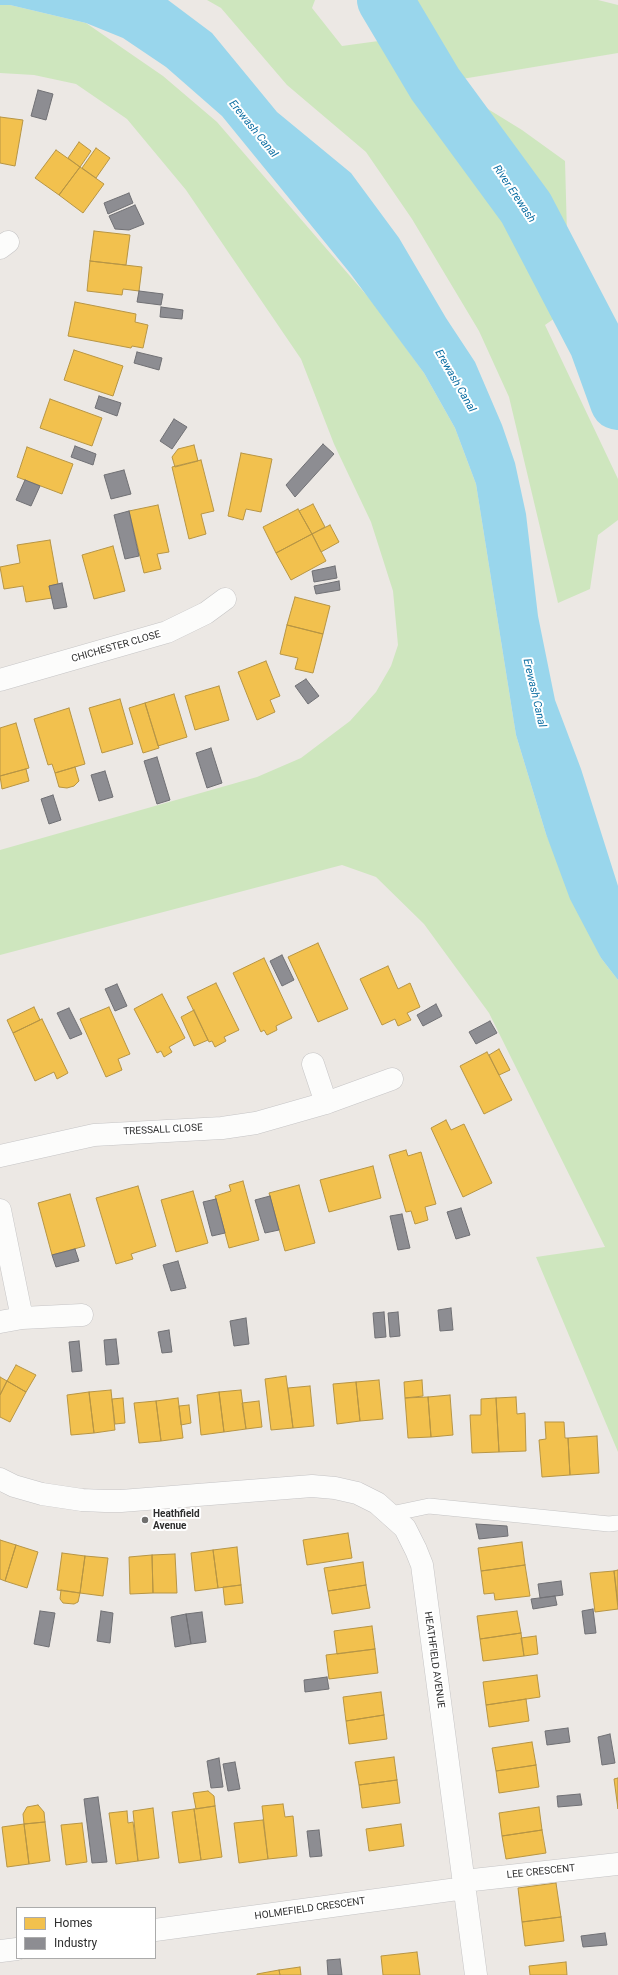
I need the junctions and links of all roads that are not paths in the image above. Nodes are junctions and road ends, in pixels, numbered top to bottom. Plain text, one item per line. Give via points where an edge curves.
1 (225, 599) dead end
2 (0, 680) edge
3 (312, 1064) dead end
4 (392, 1079) dead end
5 (326, 1103) junction
6 (0, 1156) edge
7 (0, 1210) edge
8 (82, 1315) dead end
9 (22, 1318) junction
10 (0, 1322) edge
11 (0, 1479) edge
12 (391, 1514) junction
13 (618, 1523) edge
14 (618, 1864) edge
15 (464, 1885) junction
16 (156, 1930) edge
17 (476, 1975) edge

1 - 2 street, CHICHESTER CLOSE via 206,613 167,632
3 - 5 street
4 - 5 street, TRESSALL CLOSE
5 - 6 street, TRESSALL CLOSE via 256,1123 222,1128 94,1135
7 - 9 street
8 - 9 street
9 - 10 street
11 - 12 street, HEATHFIELD AVENUE via 42,1494 105,1501 312,1486 335,1488 357,1493 377,1503
12 - 13 lane via 429,1506
12 - 15 street, HEATHFIELD AVENUE via 405,1528 422,1565
14 - 15 street, LEE CRESCENT
15 - 16 street, HOLMEFIELD CRESCENT
15 - 17 street, HEATHFIELD AVENUE

